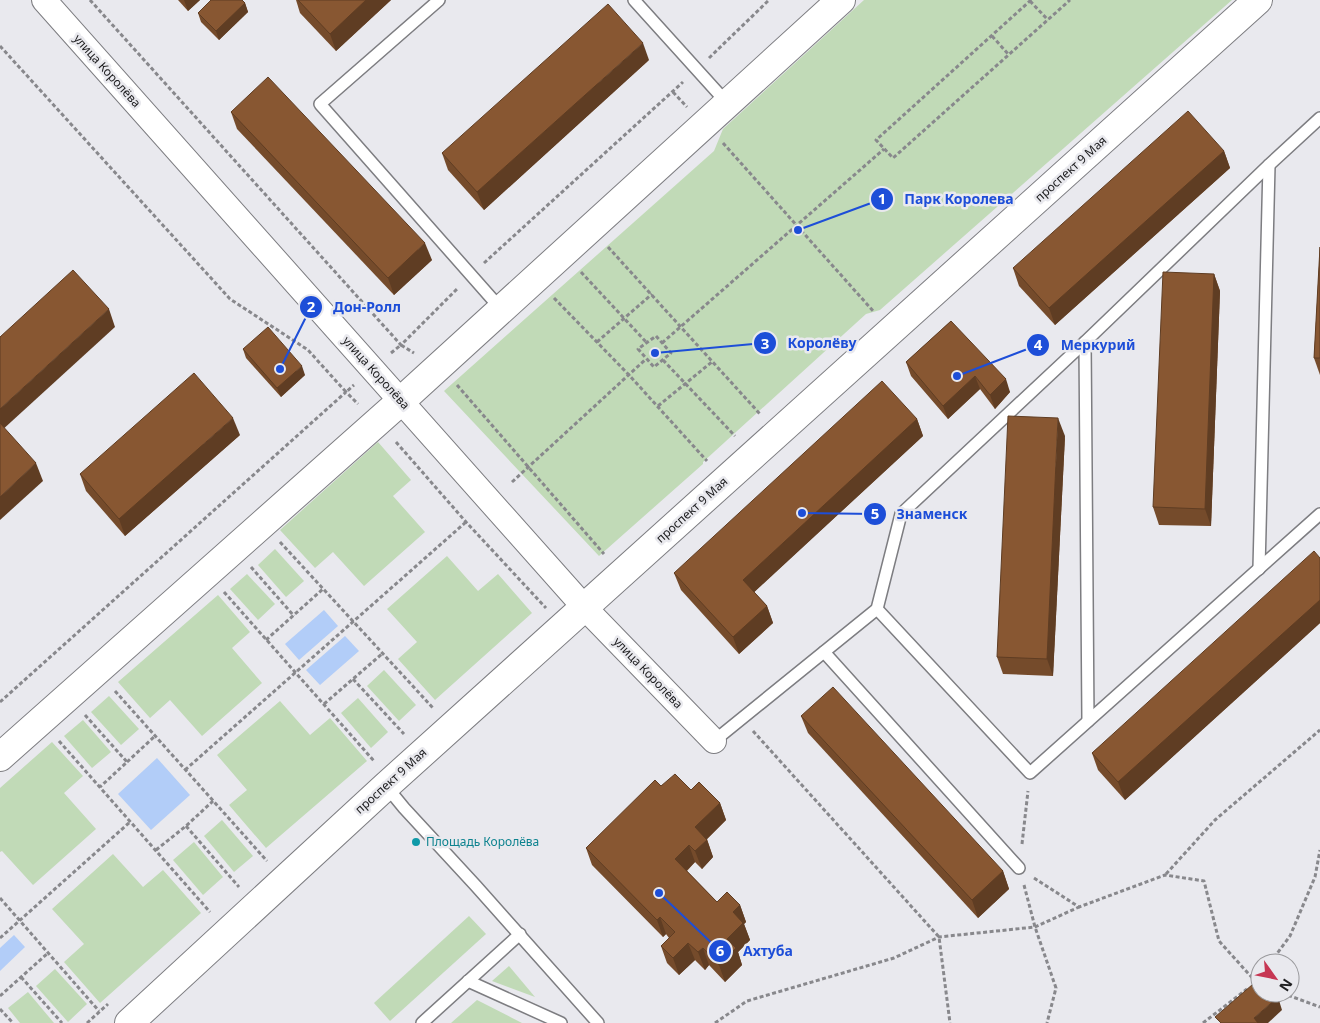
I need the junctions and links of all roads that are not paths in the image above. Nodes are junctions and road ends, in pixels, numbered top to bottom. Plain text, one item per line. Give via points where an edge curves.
1 (44, 0) edge
2 (439, 0) edge
3 (634, 0) edge
4 (841, 0) edge
5 (1258, 0) edge
6 (728, 104) junction
7 (1320, 118) edge
8 (1269, 165) junction
9 (501, 309) junction
10 (1086, 342) junction
11 (401, 402) junction
12 (1320, 514) edge
13 (1259, 569) junction
14 (584, 608) junction
15 (876, 609) junction
16 (824, 652) junction
17 (1088, 721) junction
18 (714, 741) joint
19 (0, 756) edge
20 (382, 775) junction
21 (1019, 868) road end
22 (520, 934) junction
23 (468, 982) junction
24 (129, 1023) edge
25 (422, 1023) edge
26 (561, 1023) edge
27 (598, 1023) edge

1 - 11 street, улица Королёва
2 - 9 lane via 320,104
3 - 6 lane
4 - 6 street
5 - 14 street, проспект 9 Мая
6 - 9 street
7 - 8 lane
8 - 10 lane
8 - 13 lane
9 - 11 street
10 - 15 lane via 901,514
10 - 17 lane
11 - 14 street, улица Королёва
11 - 19 street
12 - 13 lane
13 - 17 lane
14 - 18 street, улица Королёва
14 - 20 street, проспект 9 Мая
15 - 16 lane
15 - 17 lane via 1030,773
16 - 18 lane
16 - 21 lane
20 - 22 lane via 404,808
20 - 24 street, проспект 9 Мая
22 - 23 lane
22 - 27 lane
23 - 25 lane
23 - 26 lane

